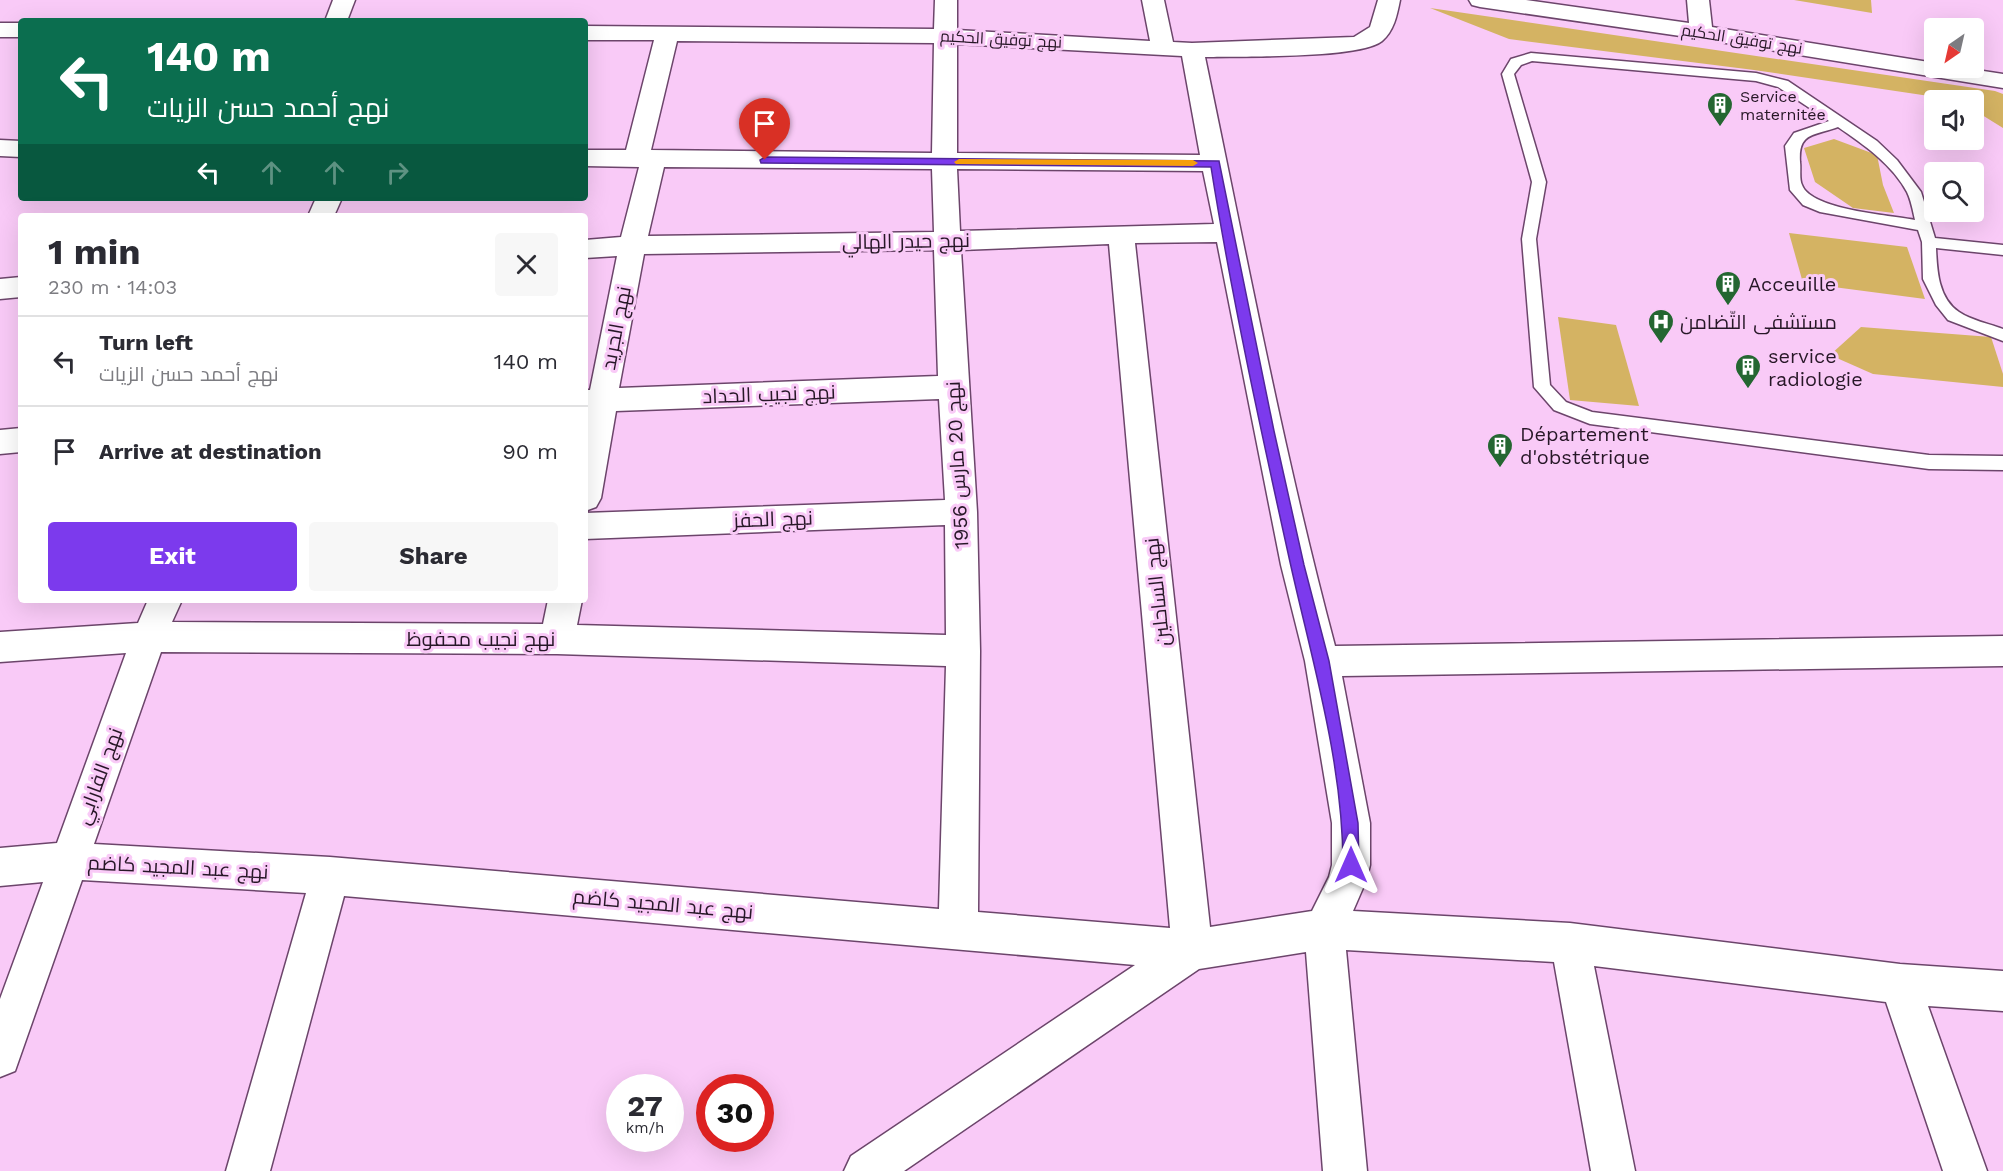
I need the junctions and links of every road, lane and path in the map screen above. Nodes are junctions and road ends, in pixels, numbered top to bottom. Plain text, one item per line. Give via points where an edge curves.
1 (344, 0) edge
2 (946, 0) edge
3 (1153, 0) edge
4 (1389, 0) edge
5 (1480, 0) edge
6 (1698, 0) edge
7 (1605, 10) edge
8 (337, 18) edge
9 (0, 30) edge
10 (18, 30) edge
11 (1701, 32) junction
12 (588, 33) edge
13 (667, 34) junction
14 (945, 36) junction
15 (1177, 49) junction
16 (2003, 81) edge
17 (1840, 122) junction
18 (0, 148) edge
19 (18, 149) edge
20 (588, 158) edge
21 (645, 159) junction
22 (944, 162) junction
23 (1215, 163) junction
24 (1924, 226) junction
25 (1227, 233) junction
26 (1121, 234) junction
27 (946, 242) junction
28 (1929, 242) junction
29 (634, 245) junction
30 (588, 249) edge
31 (2003, 250) edge
32 (18, 287) edge
33 (0, 289) edge
34 (2003, 335) edge
35 (953, 387) junction
36 (593, 401) edge
37 (18, 440) edge
38 (0, 442) edge
39 (588, 462) edge
40 (2003, 463) edge
41 (961, 512) junction
42 (588, 526) edge
43 (164, 603) edge
44 (564, 603) edge
45 (149, 637) junction
46 (557, 639) junction
47 (0, 647) edge
48 (963, 651) junction
49 (2003, 651) edge
50 (1322, 661) junction
51 (68, 861) junction
52 (0, 867) edge
53 (330, 876) junction
54 (958, 929) junction
55 (1323, 929) junction
56 (1570, 943) junction
57 (1192, 950) junction
58 (1900, 984) junction
59 (2003, 991) edge
60 (0, 1056) edge
61 (248, 1171) edge
62 (866, 1171) edge
63 (1345, 1171) edge
64 (1613, 1171) edge
65 (1965, 1171) edge

1 - 8 street
2 - 14 street, نهج 20 مارس 1956
3 - 15 street
4 - 15 street, نهج توفيق الحكيم via 1385,23 1377,36 1366,42 1342,46
5 - 7 street, نهج توفيق الحكيم
6 - 11 street
7 - 11 street, نهج توفيق الحكيم
9 - 10 street
11 - 16 street, نهج توفيق الحكيم
12 - 13 street, نهج توفيق الحكيم
13 - 14 street, نهج توفيق الحكيم
13 - 21 street, نهج الجريد
14 - 15 street, نهج توفيق الحكيم
14 - 22 street, نهج 20 مارس 1956
15 - 23 street
17 - 24 lane via 1892,164 1914,192
17 - 24 lane via 1799,136 1792,146 1795,187 1808,202 1825,209
17 - 40 lane via 1783,84 1756,77 1531,57 1516,62 1508,74 1539,183 1529,239 1542,387 1560,406 1590,418 1929,462
18 - 19 street
20 - 21 street
21 - 22 street
21 - 29 street, نهج الجريد
22 - 23 street
22 - 27 street, نهج 20 مارس 1956
23 - 25 street
24 - 28 lane
25 - 26 street, نهج حيدر الهالي
25 - 50 street via 1277,476
26 - 27 street, نهج حيدر الهالي
26 - 57 street, نهج الساحلين
27 - 29 street, نهج حيدر الهالي
27 - 35 street, نهج 20 مارس 1956
28 - 31 lane
28 - 34 lane via 1930,279 1941,301 1953,316
29 - 30 street, نهج حيدر الهالي
29 - 36 street, نهج الجريد
32 - 33 street
35 - 36 street, نهج نجيب الحداد
35 - 41 street, نهج 20 مارس 1956
36 - 39 street, نهج الجريد
37 - 38 street
41 - 42 street, نهج الحفز
41 - 48 street, نهج 20 مارس 1956
43 - 45 street, نهج الفارابي
44 - 46 street
45 - 46 street, نهج نجيب محفوظ
45 - 47 street, نهج نجيب محفوظ
45 - 51 street, نهج الفارابي
46 - 48 street, نهج نجيب محفوظ
48 - 54 street, نهج 20 مارس 1956
49 - 50 street
50 - 55 street via 1351,823 1347,881
51 - 52 street, نهج عبد المجيد كاضم
51 - 53 street, نهج عبد المجيد كاضم
51 - 60 street, نهج الفارابي
53 - 54 street, نهج عبد المجيد كاضم
53 - 61 street
54 - 57 street, نهج عبد المجيد كاضم
55 - 56 street, نهج عبد المجيد كاضم
55 - 57 street, نهج عبد المجيد كاضم
55 - 63 street
56 - 58 street, نهج عبد المجيد كاضم
56 - 64 street
57 - 62 street
58 - 59 street, نهج عبد المجيد كاضم
58 - 65 street

